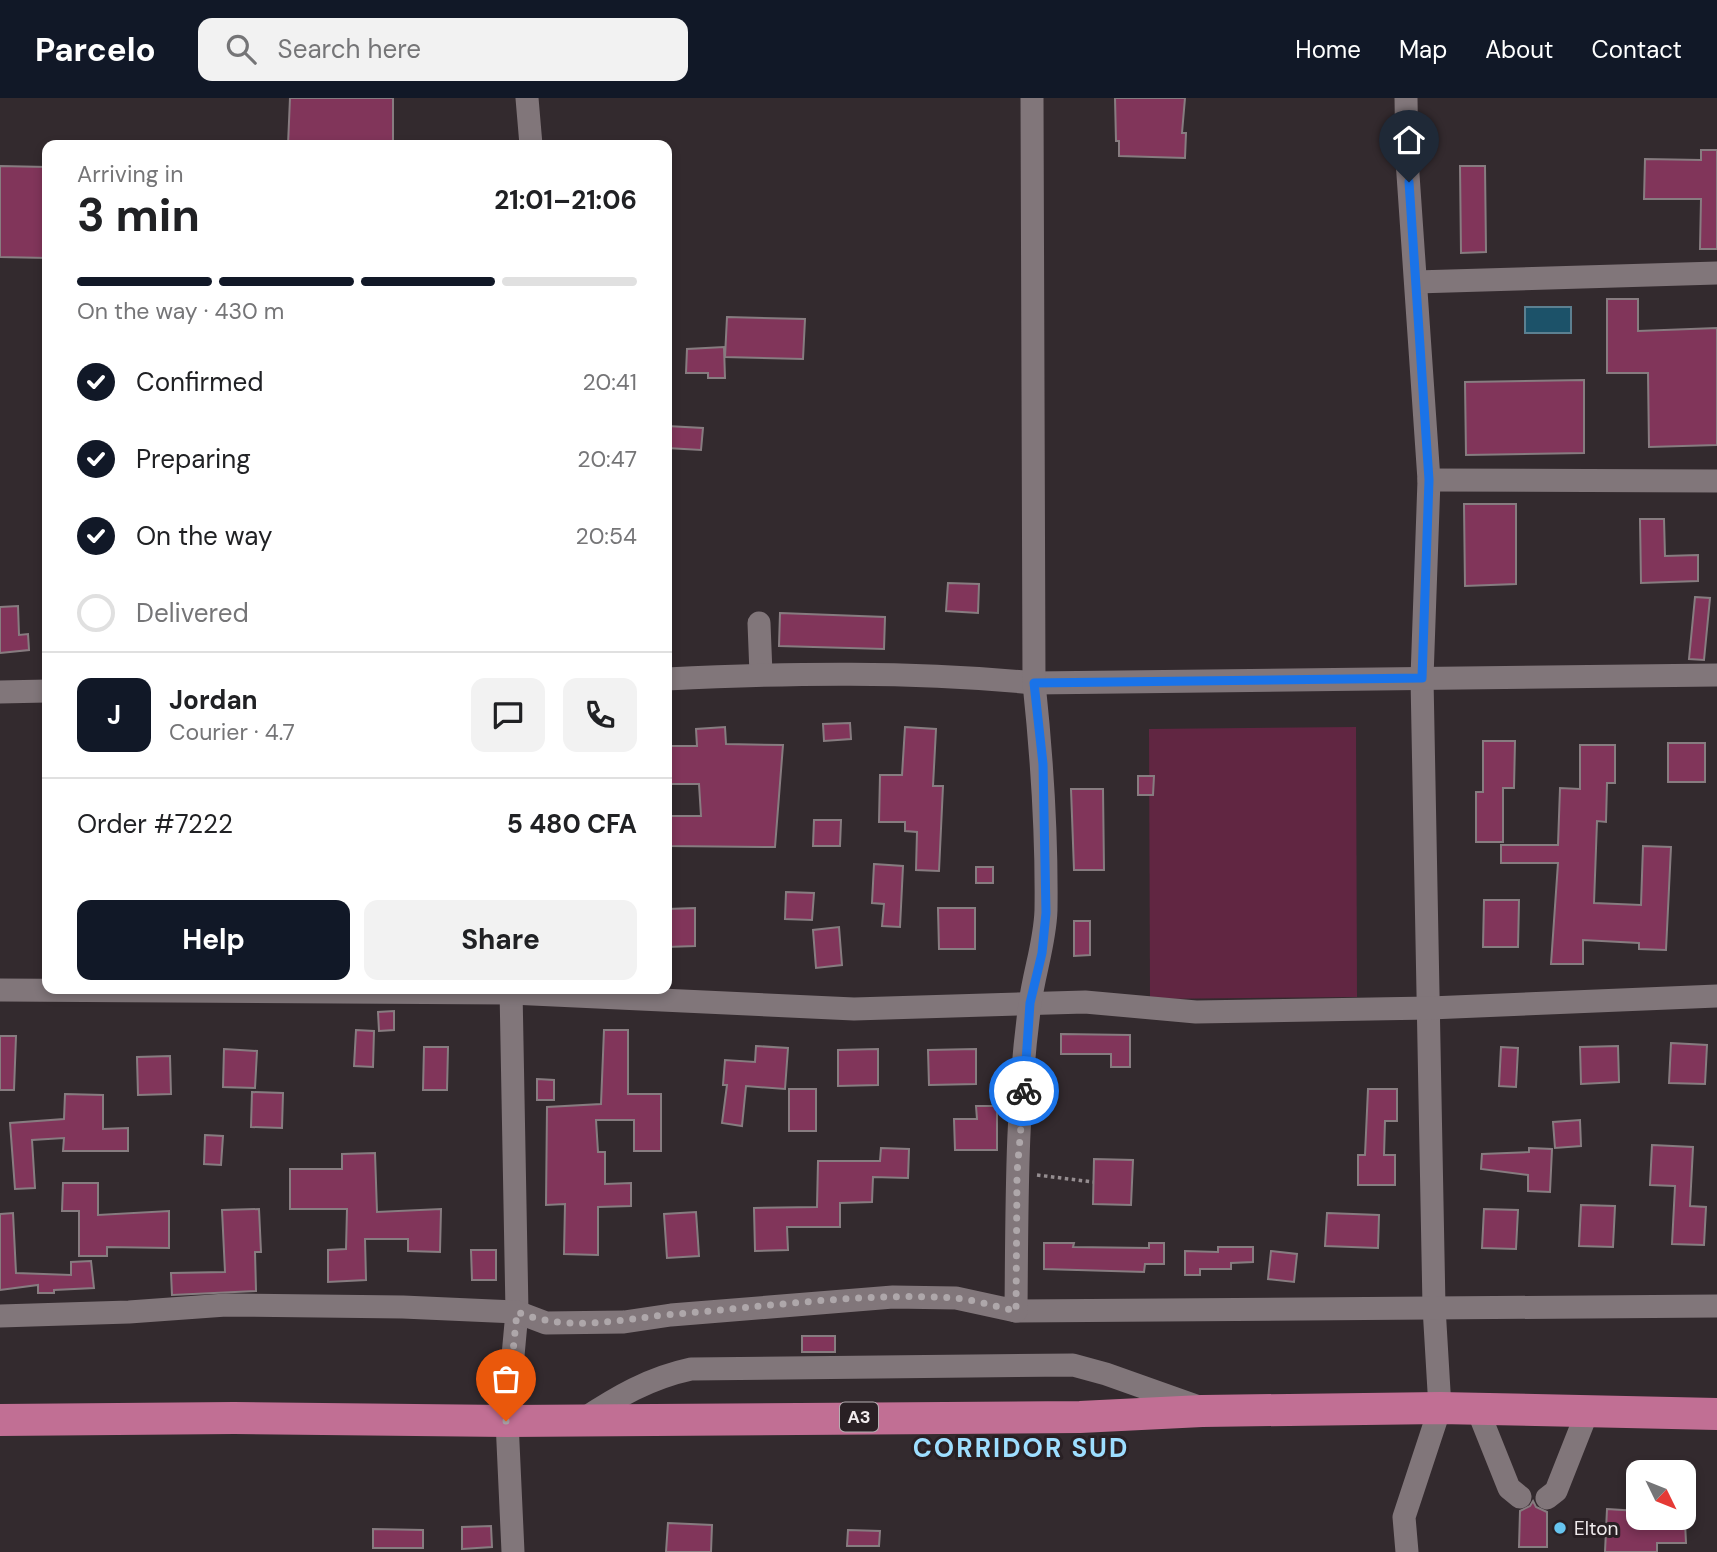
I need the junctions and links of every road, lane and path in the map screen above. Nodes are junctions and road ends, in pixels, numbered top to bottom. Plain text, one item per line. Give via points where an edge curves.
1 (527, 98) edge
2 (1032, 98) edge
3 (1406, 98) edge
4 (531, 140) edge
5 (1717, 273) edge
6 (1416, 282) junction
7 (1429, 480) junction
8 (1717, 481) edge
9 (759, 624) dead end
10 (761, 674) junction
11 (1717, 675) edge
12 (1422, 678) junction
13 (672, 679) edge
14 (1034, 683) junction
15 (42, 691) edge
16 (0, 692) edge
17 (0, 990) edge
18 (42, 990) edge
19 (511, 994) edge
20 (568, 994) edge
21 (1717, 996) edge
22 (1030, 1003) junction
23 (1430, 1008) junction
24 (1017, 1173) junction
25 (1093, 1182) dead end
26 (1717, 1306) edge
27 (1434, 1307) junction
28 (1016, 1311) junction
29 (517, 1312) junction
30 (0, 1316) edge
31 (1440, 1408) junction
32 (1477, 1408) junction
33 (1588, 1410) junction
34 (1208, 1411) junction
35 (1717, 1414) edge
36 (0, 1420) edge
37 (582, 1420) junction
38 (506, 1421) junction
39 (1520, 1497) dead end
40 (1547, 1498) dead end
41 (513, 1552) edge
42 (1407, 1552) edge

1 - 4 street
2 - 14 street
3 - 6 street
5 - 6 street
6 - 7 street
7 - 8 street
7 - 12 street
9 - 10 street
10 - 13 street
10 - 14 street via 923,675
11 - 12 street
12 - 14 street
12 - 23 street
14 - 22 street via 1043,764 1046,913
15 - 16 street
17 - 18 street
19 - 29 street
20 - 22 street via 854,1009
21 - 23 street
22 - 23 street via 1085,1002 1196,1012
22 - 24 street
23 - 27 street
24 - 25 path
24 - 28 street
26 - 27 street
27 - 28 street
27 - 31 street
28 - 29 street via 956,1298 893,1297 624,1322 546,1323
29 - 30 street via 226,1305
29 - 38 street
31 - 32 highway, A3
31 - 34 highway, A3
31 - 42 street via 1404,1517
32 - 33 highway, A3
32 - 39 street via 1509,1488
33 - 35 highway, A3
33 - 40 street via 1556,1491
34 - 37 highway, A3 via 1080,1417
34 - 37 street via 1073,1365 691,1369 633,1388
36 - 38 highway, A3
37 - 38 highway, A3
38 - 41 street

